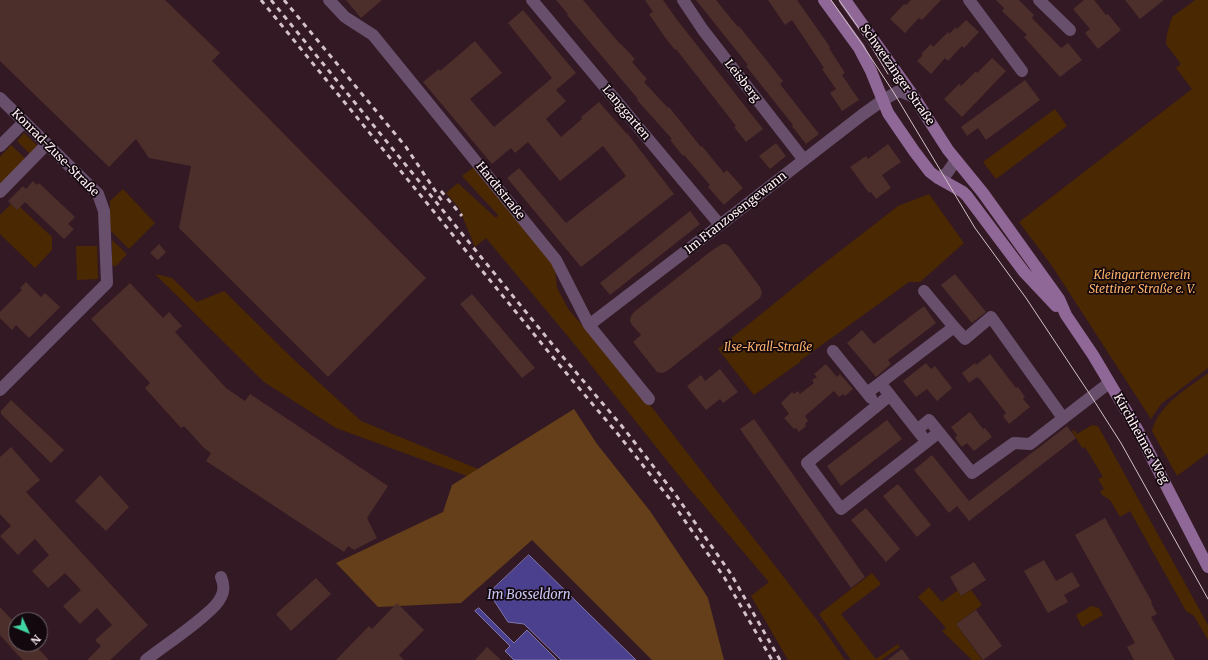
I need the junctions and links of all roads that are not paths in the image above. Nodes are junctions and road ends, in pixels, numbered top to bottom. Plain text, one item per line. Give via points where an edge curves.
1 (330, 0) edge
2 (532, 0) edge
3 (683, 0) edge
4 (824, 0) edge
5 (845, 0) edge
6 (969, 0) edge
7 (1039, 0) edge
8 (1070, 30) dead end
9 (1022, 71) dead end
10 (914, 97) junction
11 (0, 98) edge
12 (883, 100) junction
13 (24, 122) junction
14 (47, 144) junction
15 (0, 146) edge
16 (948, 150) joint
17 (804, 160) junction
18 (956, 160) junction
19 (938, 178) junction
20 (0, 192) edge
21 (720, 225) junction
22 (924, 291) dead end
23 (1066, 316) junction
24 (589, 325) junction
25 (954, 327) junction
26 (833, 351) dead end
27 (881, 383) junction
28 (1109, 383) junction
29 (0, 390) edge
30 (867, 393) junction
31 (889, 396) junction
32 (649, 399) dead end
33 (876, 406) junction
34 (1063, 418) junction
35 (917, 430) junction
36 (938, 433) junction
37 (926, 441) junction
38 (1208, 567) edge
39 (221, 577) dead end
40 (146, 660) edge

1 - 24 street, Hardtstraße via 345,17 373,35 556,260
2 - 21 street, Langgarten
3 - 17 street, Leisberg via 703,30
4 - 12 street, Schwetzinger Straße via 859,48
5 - 10 street, Schwetzinger Straße
6 - 9 street
7 - 8 street
10 - 12 street, Im Franzosengewann via 899,91
10 - 16 street, Schwetzinger Straße
11 - 13 street, Konrad-Zuse-Straße
12 - 17 street, Im Franzosengewann
12 - 19 street, Schwetzinger Straße via 888,113 914,151
13 - 14 street, Konrad-Zuse-Straße
13 - 15 street
14 - 20 street
14 - 29 street, Konrad-Zuse-Straße via 98,194 104,211 107,283
16 - 18 street, Kirchheimer Weg
17 - 21 street, Im Franzosengewann
18 - 19 street via 947,173
18 - 23 street, Kirchheimer Weg via 983,192 1059,299
19 - 23 street, Kirchheimer Weg via 967,196 1024,272
21 - 24 street, Im Franzosengewann
22 - 25 street
23 - 28 street, Kirchheimer Weg
24 - 32 street, Hardtstraße
25 - 27 street
25 - 34 street via 964,339 991,317
26 - 30 street
27 - 30 street
27 - 31 street
28 - 34 street
28 - 38 street, Kirchheimer Weg via 1137,429
30 - 33 street
31 - 33 street
31 - 35 street
33 - 37 street via 807,463 841,509
34 - 36 street via 1030,444 1014,443 972,473
35 - 36 street via 929,420
35 - 37 street
36 - 37 street
39 - 40 street via 224,590 217,604 187,631

